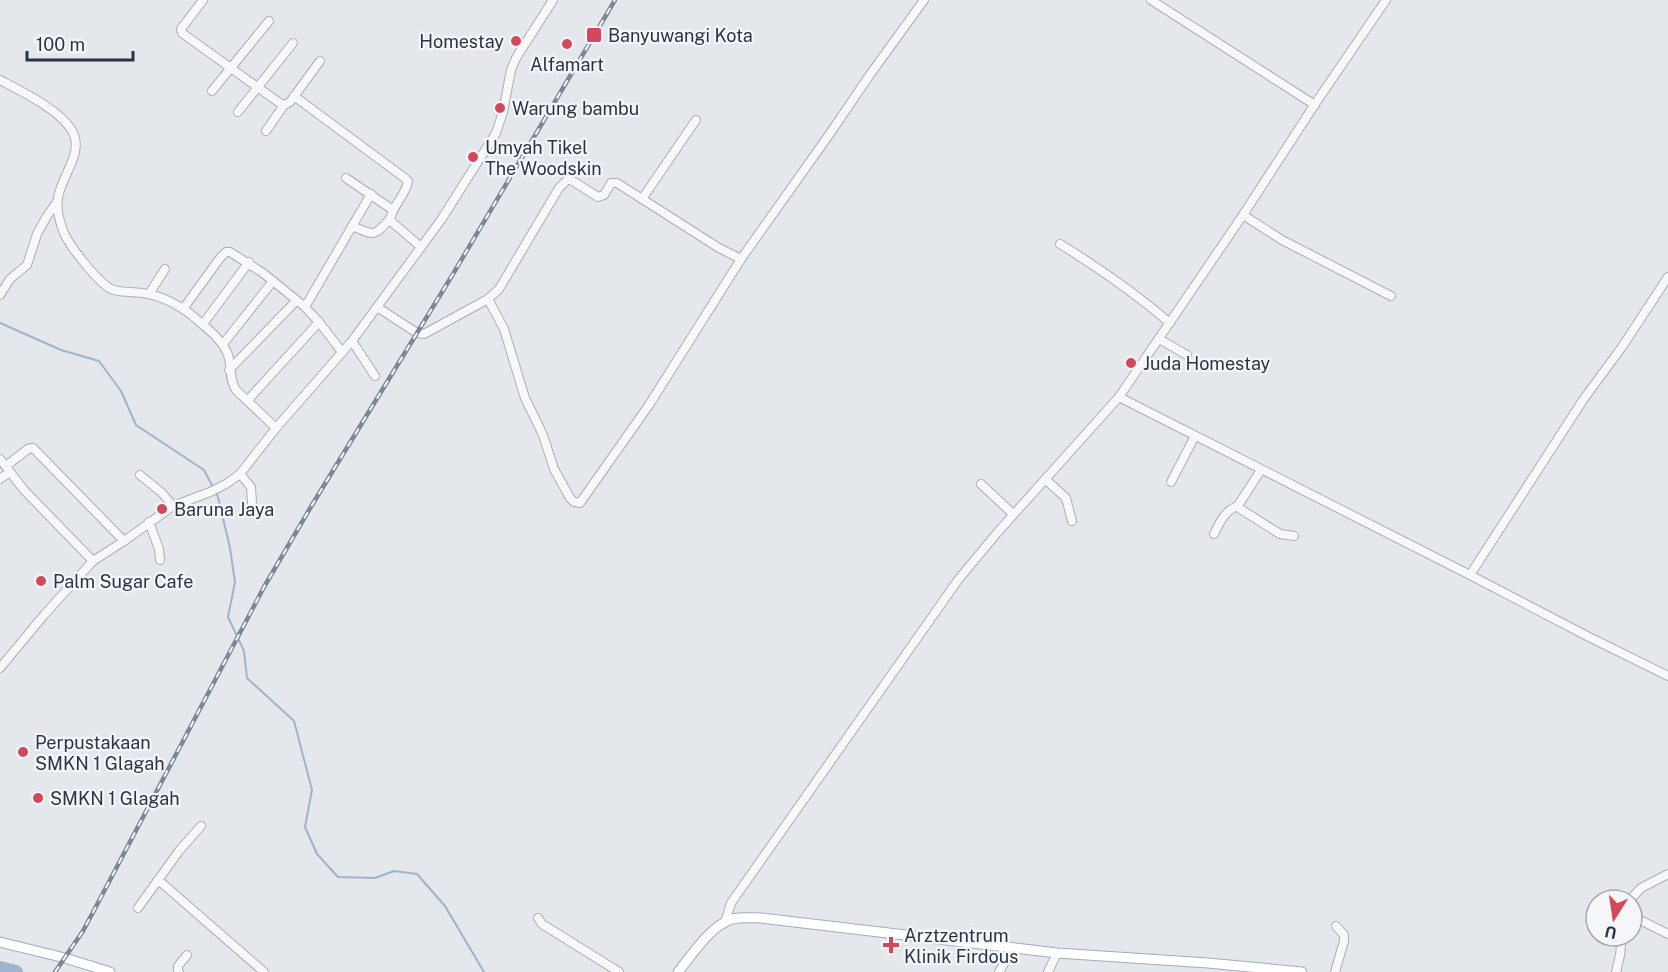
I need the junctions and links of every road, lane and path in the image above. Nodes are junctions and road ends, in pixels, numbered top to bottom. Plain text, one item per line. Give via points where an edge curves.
1 (203, 0) edge
2 (554, 0) edge
3 (924, 0) edge
4 (1151, 0) edge
5 (1386, 0) edge
6 (269, 21) dead end
7 (293, 43) dead end
8 (320, 61) dead end
9 (231, 68) junction
10 (0, 80) edge
11 (258, 86) junction
12 (212, 91) dead end
13 (294, 96) junction
14 (284, 105) junction
15 (1314, 105) junction
16 (238, 112) dead end
17 (696, 120) dead end
18 (266, 131) dead end
19 (346, 178) dead end
20 (371, 194) junction
21 (642, 199) junction
22 (57, 202) junction
23 (393, 210) junction
24 (1243, 215) junction
25 (390, 219) junction
26 (352, 226) junction
27 (1060, 244) dead end
28 (421, 247) junction
29 (741, 259) junction
30 (249, 262) junction
31 (165, 269) dead end
32 (1668, 277) edge
33 (273, 281) junction
34 (149, 294) junction
35 (0, 295) edge
36 (1391, 296) dead end
37 (488, 299) junction
38 (296, 301) junction
39 (304, 307) junction
40 (377, 307) junction
41 (183, 309) junction
42 (319, 322) junction
43 (1170, 323) junction
44 (203, 324) junction
45 (1159, 339) junction
46 (352, 341) junction
47 (223, 344) junction
48 (342, 352) junction
49 (1187, 355) dead end
50 (230, 370) junction
51 (375, 376) dead end
52 (1119, 397) junction
53 (248, 400) junction
54 (276, 428) junction
55 (1195, 436) junction
56 (0, 459) edge
57 (8, 469) junction
58 (1261, 470) junction
59 (140, 474) dead end
60 (240, 474) junction
61 (0, 479) edge
62 (1045, 479) junction
63 (1171, 482) dead end
64 (981, 484) dead end
65 (252, 503) dead end
66 (173, 506) junction
67 (1238, 506) junction
68 (1013, 514) junction
69 (1072, 521) dead end
70 (150, 522) junction
71 (1214, 534) dead end
72 (1294, 536) dead end
73 (124, 541) junction
74 (160, 560) dead end
75 (93, 561) junction
76 (1470, 575) junction
77 (0, 668) edge
78 (1668, 676) edge
79 (201, 826) dead end
80 (1668, 873) edge
81 (158, 881) junction
82 (1641, 888) edge
83 (138, 908) dead end
84 (538, 918) dead end
85 (725, 922) junction
86 (1644, 922) edge
87 (1336, 926) dead end
88 (1668, 934) edge
89 (0, 942) edge
90 (1013, 948) junction
91 (1621, 948) edge
92 (1057, 953) junction
93 (187, 955) dead end
94 (1250, 969) edge
95 (110, 972) edge
96 (179, 972) edge
97 (264, 972) edge
98 (619, 972) edge
99 (678, 972) edge
100 (999, 972) edge
101 (1048, 972) edge
102 (1302, 972) edge
103 (1335, 972) edge
104 (1616, 972) edge

1 - 9 street via 181,31
2 - 28 street via 516,58 496,133
3 - 29 street
4 - 15 street
5 - 15 street
6 - 9 street
7 - 11 street
8 - 13 street
9 - 11 street
9 - 12 street
10 - 22 street via 39,102 68,124 74,134 74,156
11 - 14 street
11 - 16 street
13 - 14 street
13 - 23 street via 408,181
14 - 18 street
15 - 24 street
17 - 21 street
19 - 20 street
20 - 23 street
20 - 26 street
21 - 29 street
21 - 37 street via 616,183 611,183 600,197 565,180 499,289
22 - 34 street via 64,233 103,283 113,290
22 - 35 street via 37,234 27,265 10,279
23 - 25 street
24 - 36 street via 1282,240
24 - 43 street
25 - 26 street via 373,234
25 - 28 street
26 - 39 street
27 - 43 street via 1099,268
28 - 40 street
29 - 37 street via 649,405 580,502 570,498 554,469 525,398 500,318
30 - 33 street
30 - 41 street via 226,252
30 - 44 street
31 - 34 street
32 - 76 street
33 - 38 street
33 - 47 street
34 - 41 street
37 - 40 street via 424,334
38 - 39 street
38 - 50 street
39 - 42 street
40 - 46 street
41 - 44 street
42 - 48 street
42 - 53 street
43 - 45 street
44 - 47 street
45 - 49 street
45 - 52 street
46 - 48 street
46 - 51 street
47 - 50 street
48 - 54 street
50 - 53 street via 234,387
52 - 55 street
52 - 62 street
53 - 54 street
54 - 60 street
55 - 58 street
55 - 63 street
56 - 57 street
57 - 61 street
57 - 73 street via 33,448
57 - 75 street
58 - 67 street
58 - 76 street
59 - 66 street
60 - 65 street via 251,487
60 - 66 street via 210,492
62 - 68 street
62 - 69 street via 1066,498
64 - 68 street
66 - 70 street
67 - 71 street via 1227,511
67 - 72 street via 1280,534
68 - 85 street via 911,645 731,903
70 - 73 street
70 - 74 street
73 - 75 street
75 - 77 street
76 - 78 street
79 - 81 street
80 - 82 street
81 - 83 street
81 - 97 street
84 - 98 street
85 - 90 main road via 761,918
85 - 99 main road
86 - 88 street
87 - 103 street via 1344,940
89 - 95 main road
90 - 92 main road
90 - 100 street
91 - 104 street
92 - 94 main road
92 - 101 street
93 - 96 street via 178,966
94 - 102 main road

